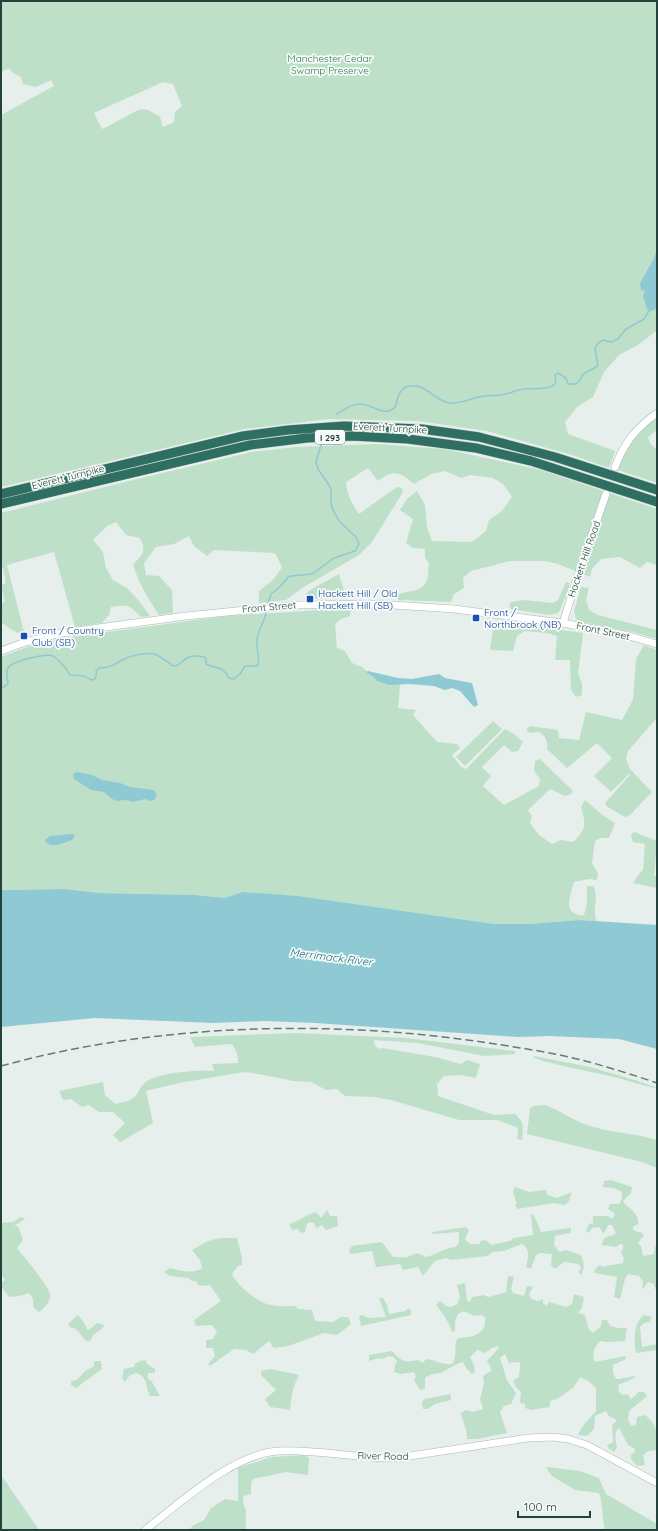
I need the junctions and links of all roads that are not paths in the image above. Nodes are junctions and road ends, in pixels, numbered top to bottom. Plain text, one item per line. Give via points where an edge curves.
1 (657, 413) edge
2 (615, 467) dead end
3 (657, 490) edge
4 (1, 494) edge
5 (606, 494) dead end
6 (657, 502) edge
7 (1, 504) edge
8 (563, 623) junction
9 (657, 644) edge
10 (1, 652) edge
11 (657, 1483) edge
12 (145, 1530) edge

1 - 2 street via 627,441
3 - 4 highway, Everett Turnpike / I 293 via 555,457 478,437 422,429 344,426 243,436
5 - 8 street, Hackett Hill Road
6 - 7 highway, Everett Turnpike / I 293 via 531,461 476,448 408,438 352,436 250,445
8 - 9 street, Front Street
8 - 10 street, Front Street via 454,609 298,604 62,633 25,642
11 - 12 street, River Road via 587,1445 553,1437 528,1438 397,1458 274,1451 249,1459 221,1473

